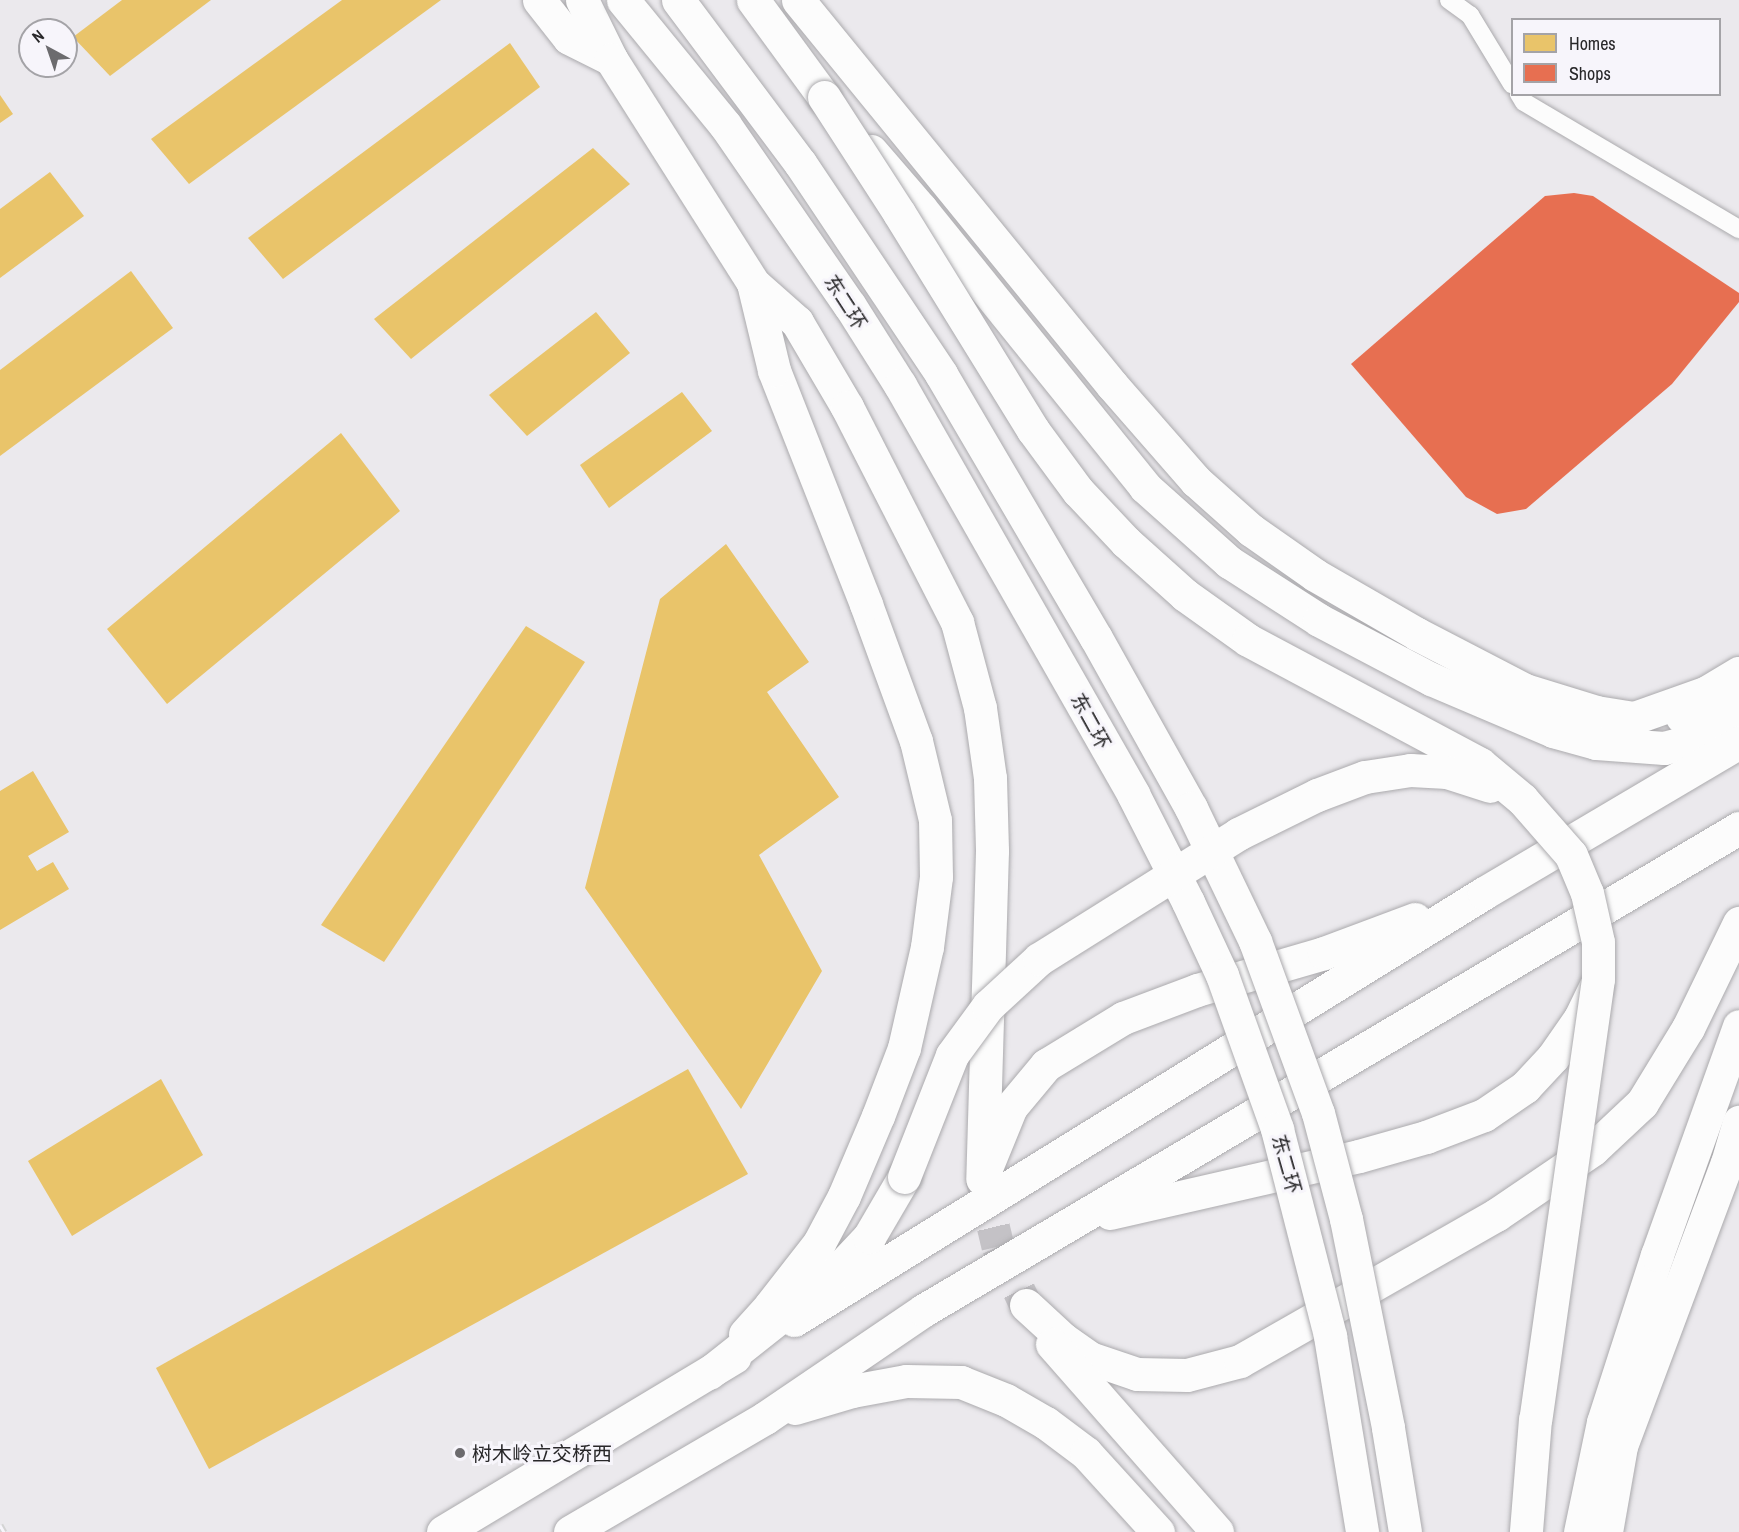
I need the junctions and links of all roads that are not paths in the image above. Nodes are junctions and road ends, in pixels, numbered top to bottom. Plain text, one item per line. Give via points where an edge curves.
1 (539, 0) edge
2 (582, 0) edge
3 (623, 0) edge
4 (678, 0) edge
5 (753, 0) edge
6 (798, 0) edge
7 (1449, 0) edge
8 (611, 59) junction
9 (1511, 82) edge
10 (1520, 96) edge
11 (824, 97) junction
12 (1739, 230) edge
13 (753, 283) junction
14 (1739, 673) edge
15 (1739, 705) edge
16 (1634, 718) junction
17 (1739, 729) edge
18 (1739, 742) edge
19 (1522, 799) junction
20 (1739, 828) edge
21 (1484, 893) junction
22 (1739, 923) edge
23 (1598, 980) junction
24 (1739, 1026) edge
25 (1739, 1122) edge
26 (1076, 1221) junction
27 (709, 1373) junction
28 (765, 1418) junction
29 (443, 1532) edge
30 (570, 1532) edge
31 (1158, 1532) edge
32 (1217, 1532) edge
33 (1362, 1532) edge
34 (1406, 1532) edge
35 (1526, 1532) edge
36 (1580, 1532) edge
37 (1606, 1532) edge

1 - 8 main road via 569,38
2 - 8 main road
3 - 33 main road, 东二环, bridge via 725,125 894,375 1132,794 1188,902 1248,1041 1283,1150 1330,1336
4 - 34 main road, 东二环, bridge via 801,162 940,374 1191,808 1246,921 1318,1113 1346,1219
5 - 11 main road
6 - 16 main road via 1112,385 1196,481 1251,530 1315,575 1525,690 1596,712
7 - 9 lane via 1470,15
8 - 13 main road
10 - 12 lane via 1524,102
11 - 17 main road, bridge via 921,209 1145,487 1229,562 1319,620 1431,679 1553,731 1596,743 1664,747
11 - 19 main road, bridge via 1033,430 1078,490 1126,542 1185,595 1248,640 1480,764
13 - 21 main road via 797,322 848,407 957,622 980,708 990,778 992,851 982,1179 1011,1107 1046,1065 1123,1018 1197,990 1324,953
13 - 27 main road via 774,370 908,720 935,820 936,877 927,947 904,1048 844,1196 819,1243 770,1306
14 - 16 main road via 1707,692
15 - 16 main road via 1685,717
18 - 21 main road
19 - 23 main road, bridge via 1571,855 1587,893 1598,942
19 - 27 main road, bridge via 1447,772 1410,770 1365,777 1317,795 1238,834 1039,959 988,1006 952,1055 904,1177 869,1237 835,1273
20 - 26 main road
21 - 27 main road
22 - 32 main road via 1688,1028 1641,1103 1593,1149 1496,1215 1249,1356 1187,1375 1137,1374 1090,1358 1026,1305 1060,1356
23 - 26 main road, bridge via 1580,1018 1552,1057 1525,1087 1484,1115 1359,1156
23 - 35 main road, bridge via 1535,1419
24 - 36 main road via 1657,1255 1603,1422
25 - 37 main road via 1621,1446
26 - 28 main road via 924,1310
27 - 29 main road
28 - 30 main road
28 - 31 main road via 852,1391 906,1381 961,1382 1006,1400 1078,1447

